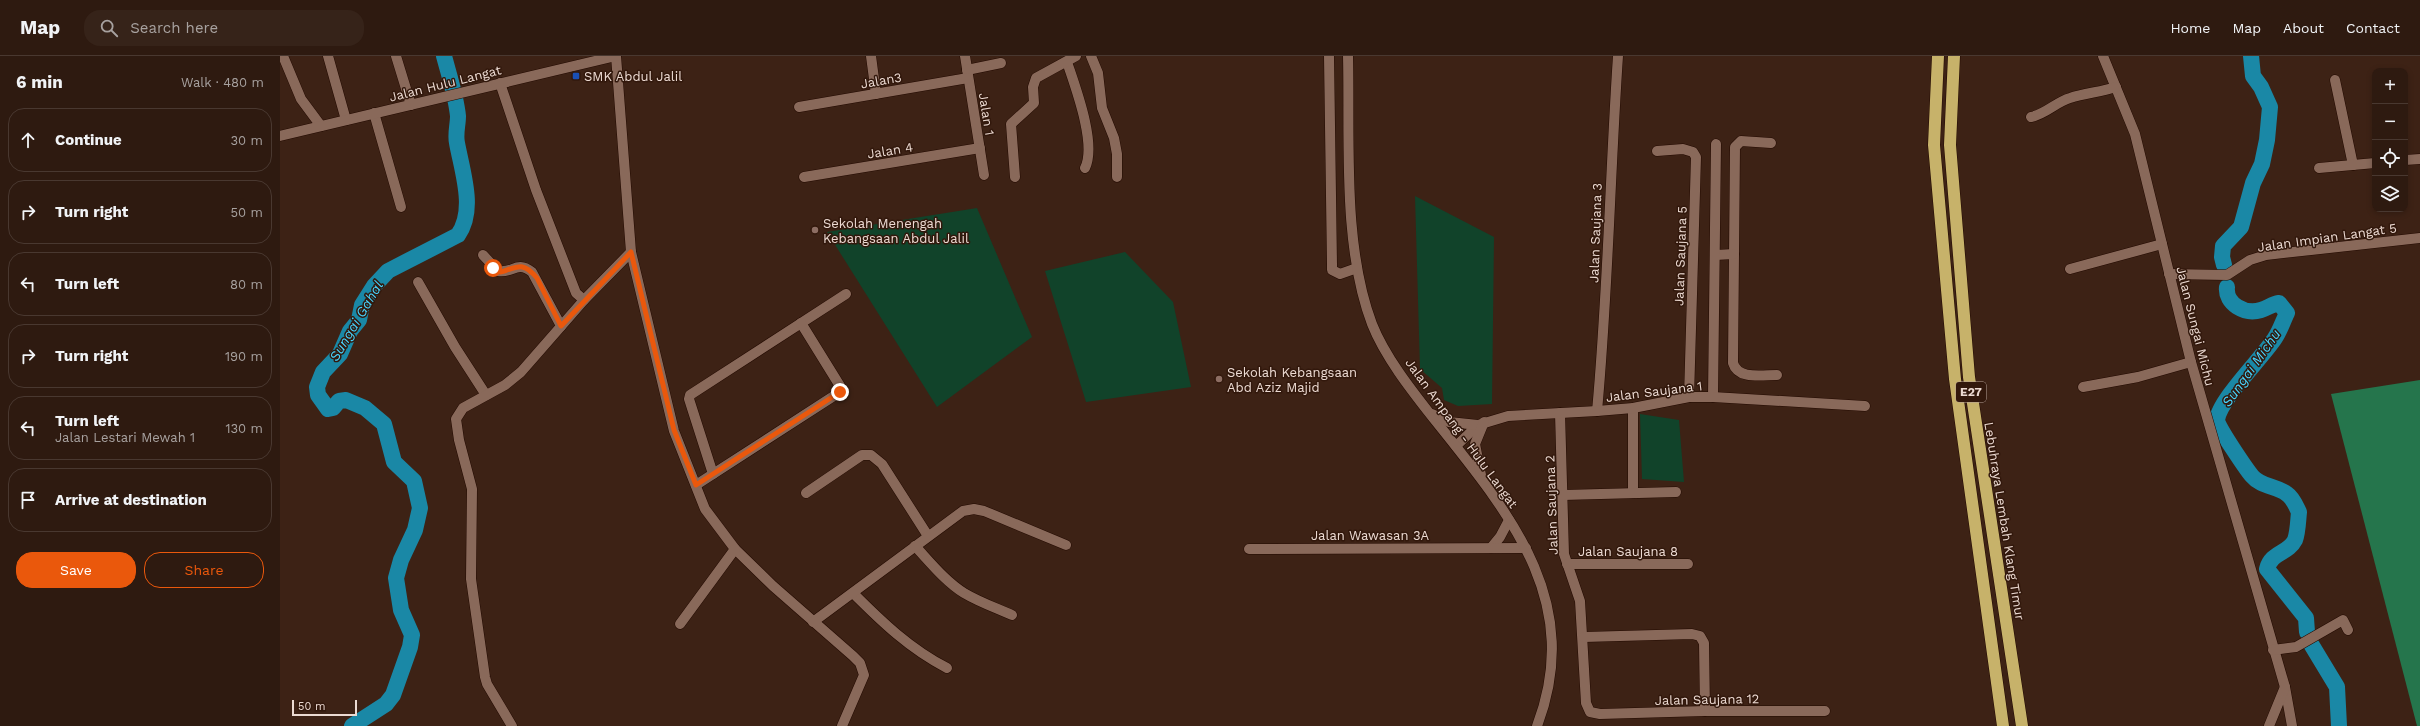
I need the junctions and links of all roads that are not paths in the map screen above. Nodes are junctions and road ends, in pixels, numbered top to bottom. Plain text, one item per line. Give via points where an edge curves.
1 (283, 56) edge
2 (328, 56) edge
3 (396, 56) edge
4 (616, 56) edge
5 (871, 56) edge
6 (965, 56) edge
7 (1076, 56) edge
8 (1091, 56) edge
9 (1329, 56) edge
10 (1348, 56) edge
11 (1618, 56) edge
12 (1938, 56) edge
13 (1954, 56) edge
14 (2103, 56) edge
15 (1067, 62) junction
16 (1001, 63) dead end
17 (968, 74) junction
18 (2335, 80) dead end
19 (500, 83) junction
20 (2116, 87) junction
21 (876, 94) junction
22 (411, 105) junction
23 (799, 107) dead end
24 (374, 113) junction
25 (2031, 117) dead end
26 (346, 120) junction
27 (321, 126) junction
28 (280, 136) edge
29 (1772, 143) dead end
30 (1716, 144) dead end
31 (980, 148) junction
32 (1657, 152) dead end
33 (2420, 159) edge
34 (2408, 160) edge
35 (2372, 163) edge
36 (2353, 165) junction
37 (1085, 168) dead end
38 (2319, 168) dead end
39 (984, 175) dead end
40 (804, 177) dead end
41 (1015, 177) dead end
42 (1117, 178) dead end
43 (401, 207) dead end
44 (2420, 238) edge
45 (2162, 244) junction
46 (631, 252) junction
47 (1715, 254) junction
48 (1734, 254) junction
49 (483, 255) dead end
50 (1357, 268) junction
51 (2070, 269) dead end
52 (2169, 274) junction
53 (418, 282) dead end
54 (846, 294) dead end
55 (584, 300) junction
56 (801, 323) junction
57 (561, 326) junction
58 (2191, 362) junction
59 (1777, 375) dead end
60 (2083, 387) dead end
61 (486, 396) junction
62 (1689, 397) junction
63 (1713, 397) junction
64 (1865, 406) dead end
65 (1633, 408) junction
66 (1597, 411) junction
67 (1429, 412) junction
68 (1560, 413) junction
69 (1481, 423) junction
70 (1456, 446) junction
71 (713, 474) junction
72 (1484, 483) junction
73 (696, 485) junction
74 (806, 492) dead end
75 (1676, 492) dead end
76 (1633, 494) junction
77 (1563, 495) junction
78 (1509, 520) junction
79 (928, 536) junction
80 (1066, 545) dead end
81 (915, 546) junction
82 (1491, 548) junction
83 (1526, 548) junction
84 (735, 549) junction
85 (1249, 549) dead end
86 (1567, 564) junction
87 (1688, 564) dead end
88 (853, 593) junction
89 (1012, 615) dead end
90 (813, 622) junction
91 (680, 624) dead end
92 (2348, 630) dead end
93 (1584, 637) junction
94 (2273, 650) junction
95 (947, 668) dead end
96 (2285, 687) junction
97 (1705, 711) junction
98 (1825, 711) dead end
99 (1590, 712) joint
100 (512, 726) edge
101 (842, 726) edge
102 (1537, 726) edge
103 (2003, 726) edge
104 (2022, 726) edge
105 (2269, 726) edge
106 (2292, 726) edge

1 - 27 street via 302,99
2 - 26 street
3 - 22 street
4 - 19 street, Jalan Hulu Langat
4 - 46 street
5 - 21 street
6 - 17 street, Jalan 1
7 - 15 street
8 - 42 street via 1098,73 1102,108 1115,143
9 - 50 street via 1332,265 1335,272 1340,274
10 - 50 street, Jalan Ampang - Hulu Langat via 1351,193
11 - 66 street, Jalan Saujana 3 via 1609,197 1605,325
12 - 103 highway, E27 via 1934,145 1955,379
13 - 104 highway, Lebuhraya Lembah Klang Timur / E27 via 1950,145 1969,377
14 - 20 street, Jalan Sungai Michu
15 - 37 street via 1078,93 1088,144 1088,162
15 - 41 street via 1036,78 1033,87 1034,103 1011,124
16 - 17 street, Jalan3
17 - 21 street, Jalan3
17 - 31 street, Jalan 1
18 - 36 street
19 - 22 street, Jalan Hulu Langat
19 - 55 street via 536,190 576,294
20 - 25 street via 2100,93 2070,98 2040,115
20 - 45 street, Jalan Sungai Michu via 2135,134
21 - 23 street, Jalan3
22 - 24 street, Jalan Hulu Langat
24 - 26 street, Jalan Hulu Langat
24 - 43 street
26 - 27 street, Jalan Hulu Langat
27 - 28 street, Jalan Hulu Langat
29 - 48 street via 1741,141 1735,147
30 - 47 street
31 - 39 street, Jalan 1
31 - 40 street, Jalan 4
32 - 62 street, Jalan Saujana 5 via 1683,148 1693,152 1696,157
33 - 34 street
35 - 36 street
36 - 38 street
44 - 52 street, Jalan Impian Langat 5 via 2266,255 2250,260 2227,275
45 - 51 street
45 - 52 street, Jalan Sungai Michu
46 - 55 street
46 - 73 street via 674,430
47 - 48 street
47 - 63 street
48 - 59 street via 1735,369 1741,374
49 - 57 street via 498,271 525,266 532,272
50 - 67 street, Jalan Ampang - Hulu Langat via 1375,330 1407,384
52 - 58 street, Jalan Sungai Michu
53 - 61 street
54 - 56 street
55 - 57 street
56 - 71 street via 689,396
56 - 71 street via 840,386 840,392
57 - 61 street via 521,372
58 - 60 street via 2138,377
58 - 94 street, Jalan Sungai Michu
61 - 100 street via 464,408 456,419 456,425 472,489 471,579 485,677
62 - 63 street, Jalan Saujana 1
62 - 65 street, Jalan Saujana 1
63 - 64 street, Jalan Saujana 1
65 - 66 street, Jalan Saujana 1
65 - 76 street
66 - 68 street, Jalan Saujana 1
67 - 69 street via 1449,422
67 - 70 street, Jalan Ampang - Hulu Langat
68 - 69 street, Jalan Saujana 1 via 1508,416
68 - 77 street, Jalan Saujana 2
69 - 70 street, Jalan Saujana 1
69 - 72 street via 1475,444 1477,464
70 - 72 street, Jalan Ampang - Hulu Langat
71 - 73 street
72 - 78 street, Jalan Ampang - Hulu Langat
73 - 84 street via 706,509
74 - 79 street via 862,455 871,455 882,464
75 - 76 street
76 - 77 street
77 - 86 street, Jalan Saujana 2 via 1564,554
78 - 82 street
78 - 83 street, Jalan Ampang - Hulu Langat
79 - 80 street via 963,511 974,509
79 - 81 street
81 - 88 street
81 - 89 street via 947,580 963,592 979,602
82 - 83 street, Jalan Wawasan 3A
82 - 85 street, Jalan Wawasan 3A
83 - 102 street, Jalan Ampang - Hulu Langat via 1548,608 1553,650 1544,704
84 - 90 street
84 - 91 street
86 - 87 street, Jalan Saujana 8
86 - 93 street, Jalan Saujana 2 via 1580,601
88 - 90 street
88 - 95 street via 887,627 923,656
90 - 101 street via 853,656 863,669 864,675
92 - 94 street via 2343,620 2296,647
93 - 97 street via 1692,634 1700,636 1704,643
93 - 99 street, Jalan Saujana 2 via 1586,703
94 - 96 street, Jalan Sungai Michu
96 - 105 street
96 - 106 street, Jalan Sungai Michu
97 - 98 street, Jalan Saujana 12
97 - 99 street, Jalan Saujana 12 via 1600,714

